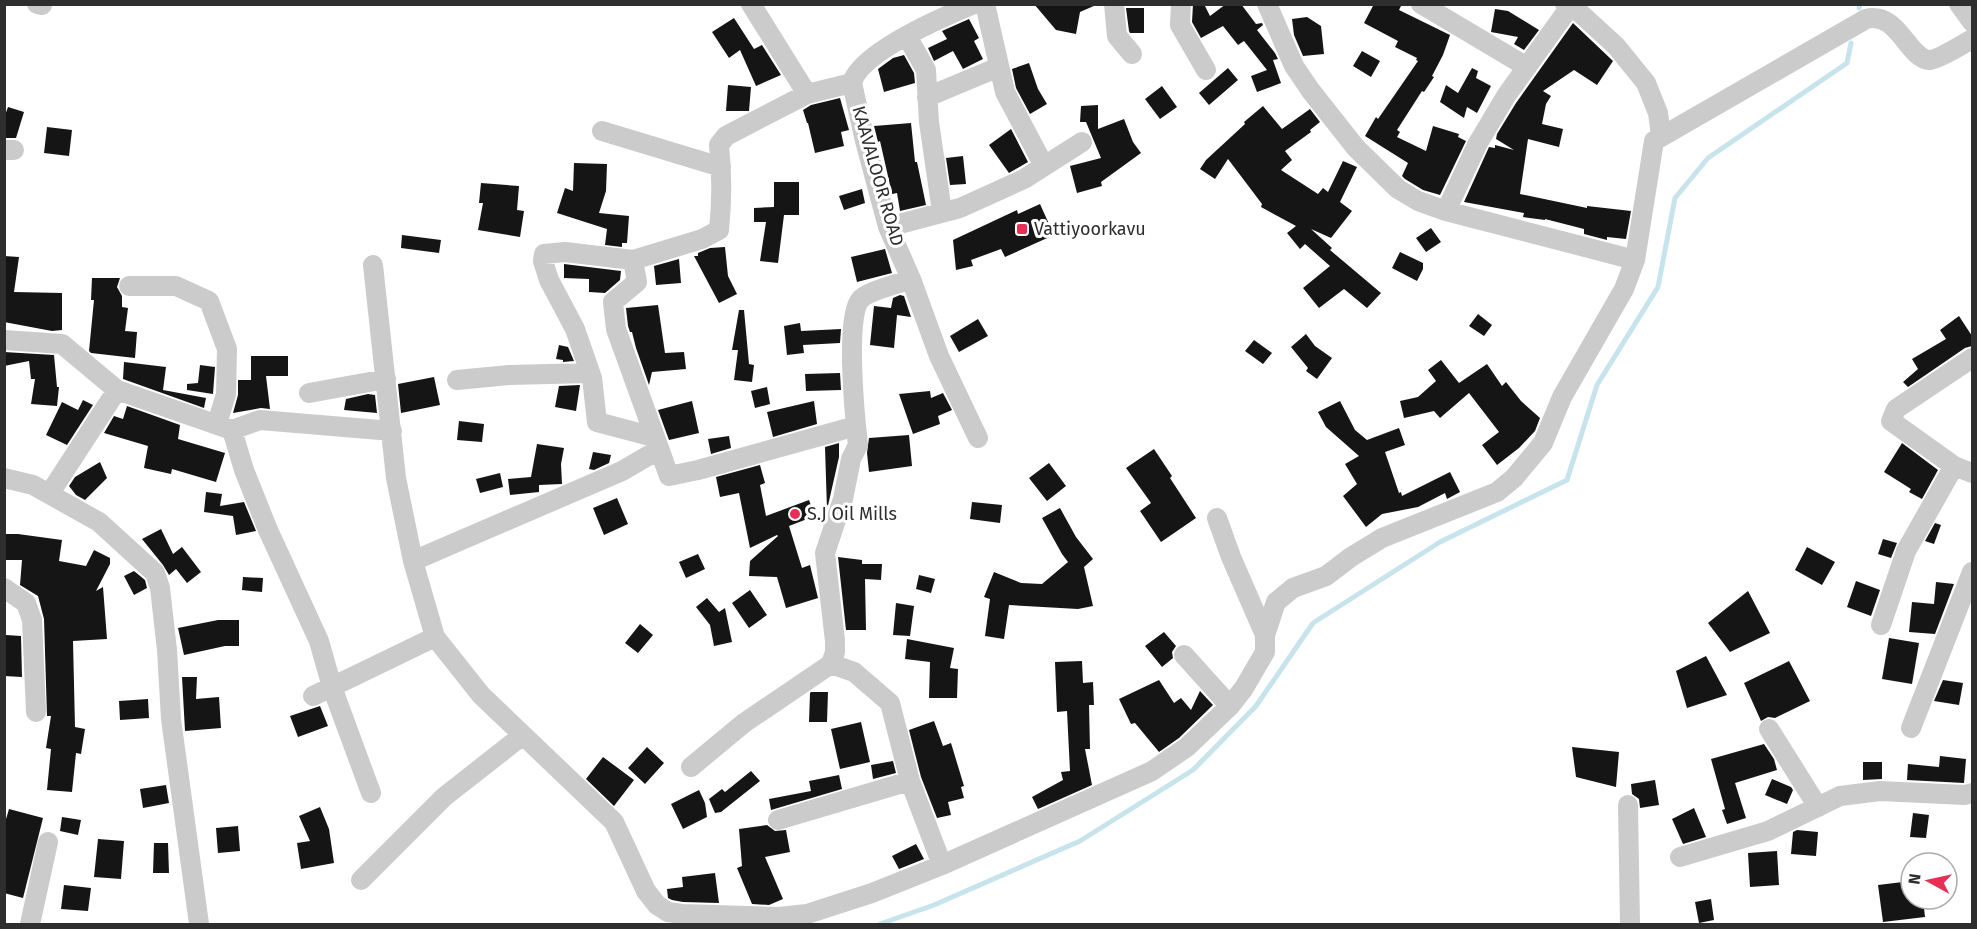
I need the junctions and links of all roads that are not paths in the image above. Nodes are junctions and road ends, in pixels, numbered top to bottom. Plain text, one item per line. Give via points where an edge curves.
1 (37, 4) edge
2 (751, 4) edge
3 (974, 4) edge
4 (985, 4) edge
5 (1114, 4) edge
6 (1180, 4) edge
7 (1267, 4) edge
8 (1421, 4) edge
9 (1959, 4) edge
10 (42, 5) edge
11 (1567, 6) edge
12 (1972, 22) edge
13 (906, 36) junction
14 (1972, 39) edge
15 (1132, 54) dead end
16 (999, 67) junction
17 (1527, 67) junction
18 (1206, 70) dead end
19 (852, 82) junction
20 (807, 94) junction
21 (927, 97) junction
22 (602, 130) dead end
23 (1661, 136) junction
24 (1082, 142) dead end
25 (1044, 166) junction
26 (721, 167) junction
27 (942, 212) junction
28 (1446, 212) junction
29 (888, 227) junction
30 (633, 260) junction
31 (1635, 260) junction
32 (374, 265) dead end
33 (911, 279) junction
34 (129, 286) dead end
35 (4, 340) edge
36 (1972, 358) edge
37 (590, 372) junction
38 (386, 379) junction
39 (457, 380) dead end
40 (117, 390) junction
41 (309, 393) dead end
42 (856, 426) junction
43 (225, 427) junction
44 (392, 430) junction
45 (978, 438) dead end
46 (656, 443) junction
47 (1963, 470) edge
48 (4, 478) edge
49 (50, 493) junction
50 (1217, 519) dead end
51 (412, 561) junction
52 (1972, 572) edge
53 (4, 588) edge
54 (1881, 625) dead end
55 (1265, 635) junction
56 (435, 637) junction
57 (1184, 654) dead end
58 (831, 663) junction
59 (332, 687) junction
60 (314, 696) dead end
61 (1230, 706) junction
62 (36, 712) dead end
63 (1911, 728) dead end
64 (1768, 729) dead end
65 (523, 735) junction
66 (691, 767) dead end
67 (910, 781) junction
68 (371, 793) dead end
69 (1972, 794) edge
70 (1628, 805) dead end
71 (1818, 807) junction
72 (778, 820) dead end
73 (48, 842) dead end
74 (1680, 857) dead end
75 (942, 865) junction
76 (361, 880) dead end
77 (711, 920) edge
78 (30, 924) edge
79 (199, 924) edge
80 (1630, 924) edge

1 - 10 street
2 - 20 street
3 - 13 street, KAAVALOOR ROAD
4 - 16 street
5 - 15 street via 1117,36
6 - 18 street via 1180,25
7 - 28 street via 1294,66 1356,148 1398,189
8 - 17 street
9 - 12 street
11 - 17 street
11 - 23 street via 1616,46 1646,82 1658,112
13 - 19 street, KAAVALOOR ROAD via 864,65
13 - 21 street via 926,70
14 - 23 street via 1934,59 1926,59 1885,21 1866,19
16 - 21 street
16 - 25 street via 1005,92
17 - 28 street via 1479,143
19 - 20 street
19 - 29 street, KAAVALOOR ROAD
20 - 26 street via 726,136 718,145
21 - 27 street
22 - 26 street
23 - 31 street via 1653,141
24 - 25 street
25 - 27 street via 971,203
26 - 30 street via 718,230 702,239
27 - 29 street
28 - 31 street
29 - 33 street, KAAVALOOR ROAD
30 - 37 street via 565,252 544,254 549,280 575,329
30 - 46 street via 637,282 613,302 616,329
31 - 55 street via 1624,289 1562,397 1543,443 1514,478 1497,492 1382,538 1326,576 1293,588 1276,602
32 - 38 street
33 - 42 street via 862,297 855,307 852,332
33 - 45 street, KAAVALOOR ROAD via 939,356
34 - 43 street via 176,286 209,301 226,349
35 - 40 street via 62,344
36 - 47 street via 1896,410 1891,421
37 - 39 street
37 - 46 street via 597,422
38 - 41 street
38 - 44 street
40 - 43 street
40 - 49 street
42 - 46 street via 669,476
42 - 58 street via 858,445 825,553 835,641
43 - 44 street via 260,420
43 - 59 street via 319,641
44 - 51 street via 396,478
46 - 51 street via 622,471
47 - 54 street via 1906,551
48 - 49 street
49 - 79 street via 99,522 155,573 160,588 171,719
50 - 55 street
51 - 56 street
52 - 63 street
53 - 62 street via 26,603 32,620
55 - 61 street via 1265,652
56 - 59 street
56 - 65 street via 481,695
57 - 61 street
58 - 66 street via 744,723
58 - 67 street via 854,672 890,703
59 - 60 street
59 - 68 street
61 - 75 street via 1186,747 1152,771
64 - 71 street
65 - 76 street via 444,797
65 - 77 street via 614,822 646,891 657,905 668,912
67 - 72 street
67 - 75 street
69 - 71 street via 1880,791 1840,796
70 - 80 street
71 - 74 street via 1768,831
73 - 78 street
75 - 77 street via 807,915 736,914

